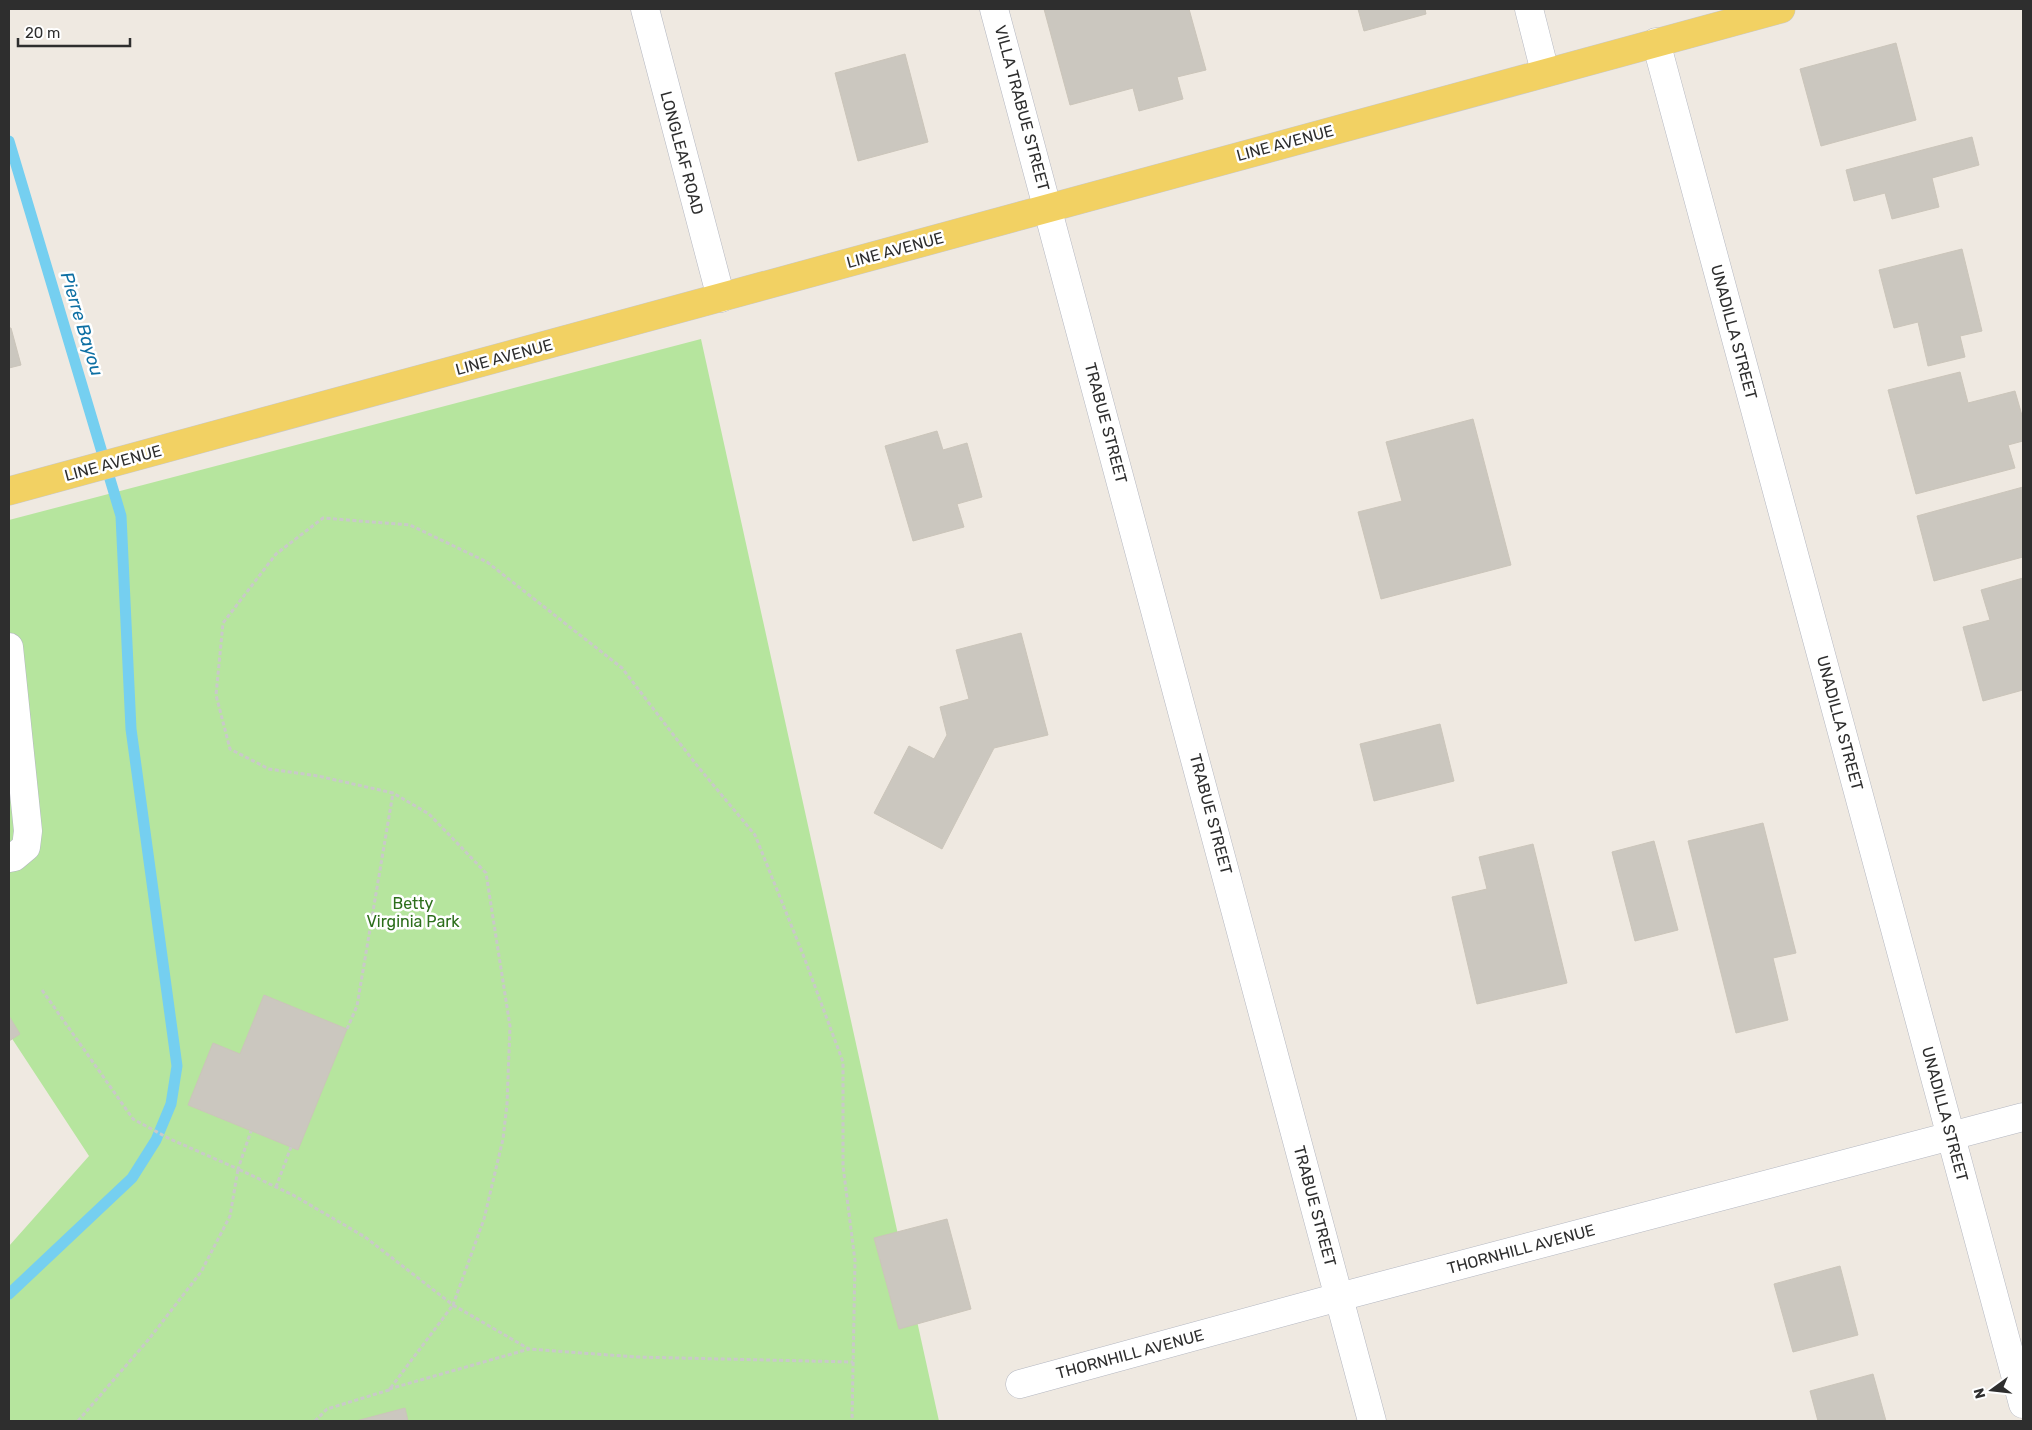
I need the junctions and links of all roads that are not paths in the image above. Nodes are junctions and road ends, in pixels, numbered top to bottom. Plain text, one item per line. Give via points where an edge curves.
1 (645, 9) edge
2 (994, 9) edge
3 (1529, 9) edge
4 (1781, 9) edge
5 (1656, 42) junction
6 (1545, 72) junction
7 (1049, 207) junction
8 (721, 298) junction
9 (13, 490) edge
10 (9, 647) edge
11 (9, 858) edge
12 (2023, 1117) edge
13 (1952, 1136) junction
14 (1339, 1297) junction
15 (1020, 1384) dead end
16 (2023, 1404) edge
17 (1372, 1421) edge

1 - 8 street, LONGLEAF ROAD
2 - 7 street, VILLA TRABUE STREET
3 - 6 street
4 - 5 main road, LINE AVENUE
5 - 6 main road, LINE AVENUE
5 - 13 street, UNADILLA STREET
6 - 7 main road, LINE AVENUE
7 - 8 main road, LINE AVENUE
7 - 14 street, TRABUE STREET
8 - 9 main road, LINE AVENUE
10 - 11 street via 28,831 26,847
12 - 13 street, THORNHILL AVENUE
13 - 14 street, THORNHILL AVENUE
13 - 16 street, UNADILLA STREET
14 - 15 street, THORNHILL AVENUE
14 - 17 street, TRABUE STREET

